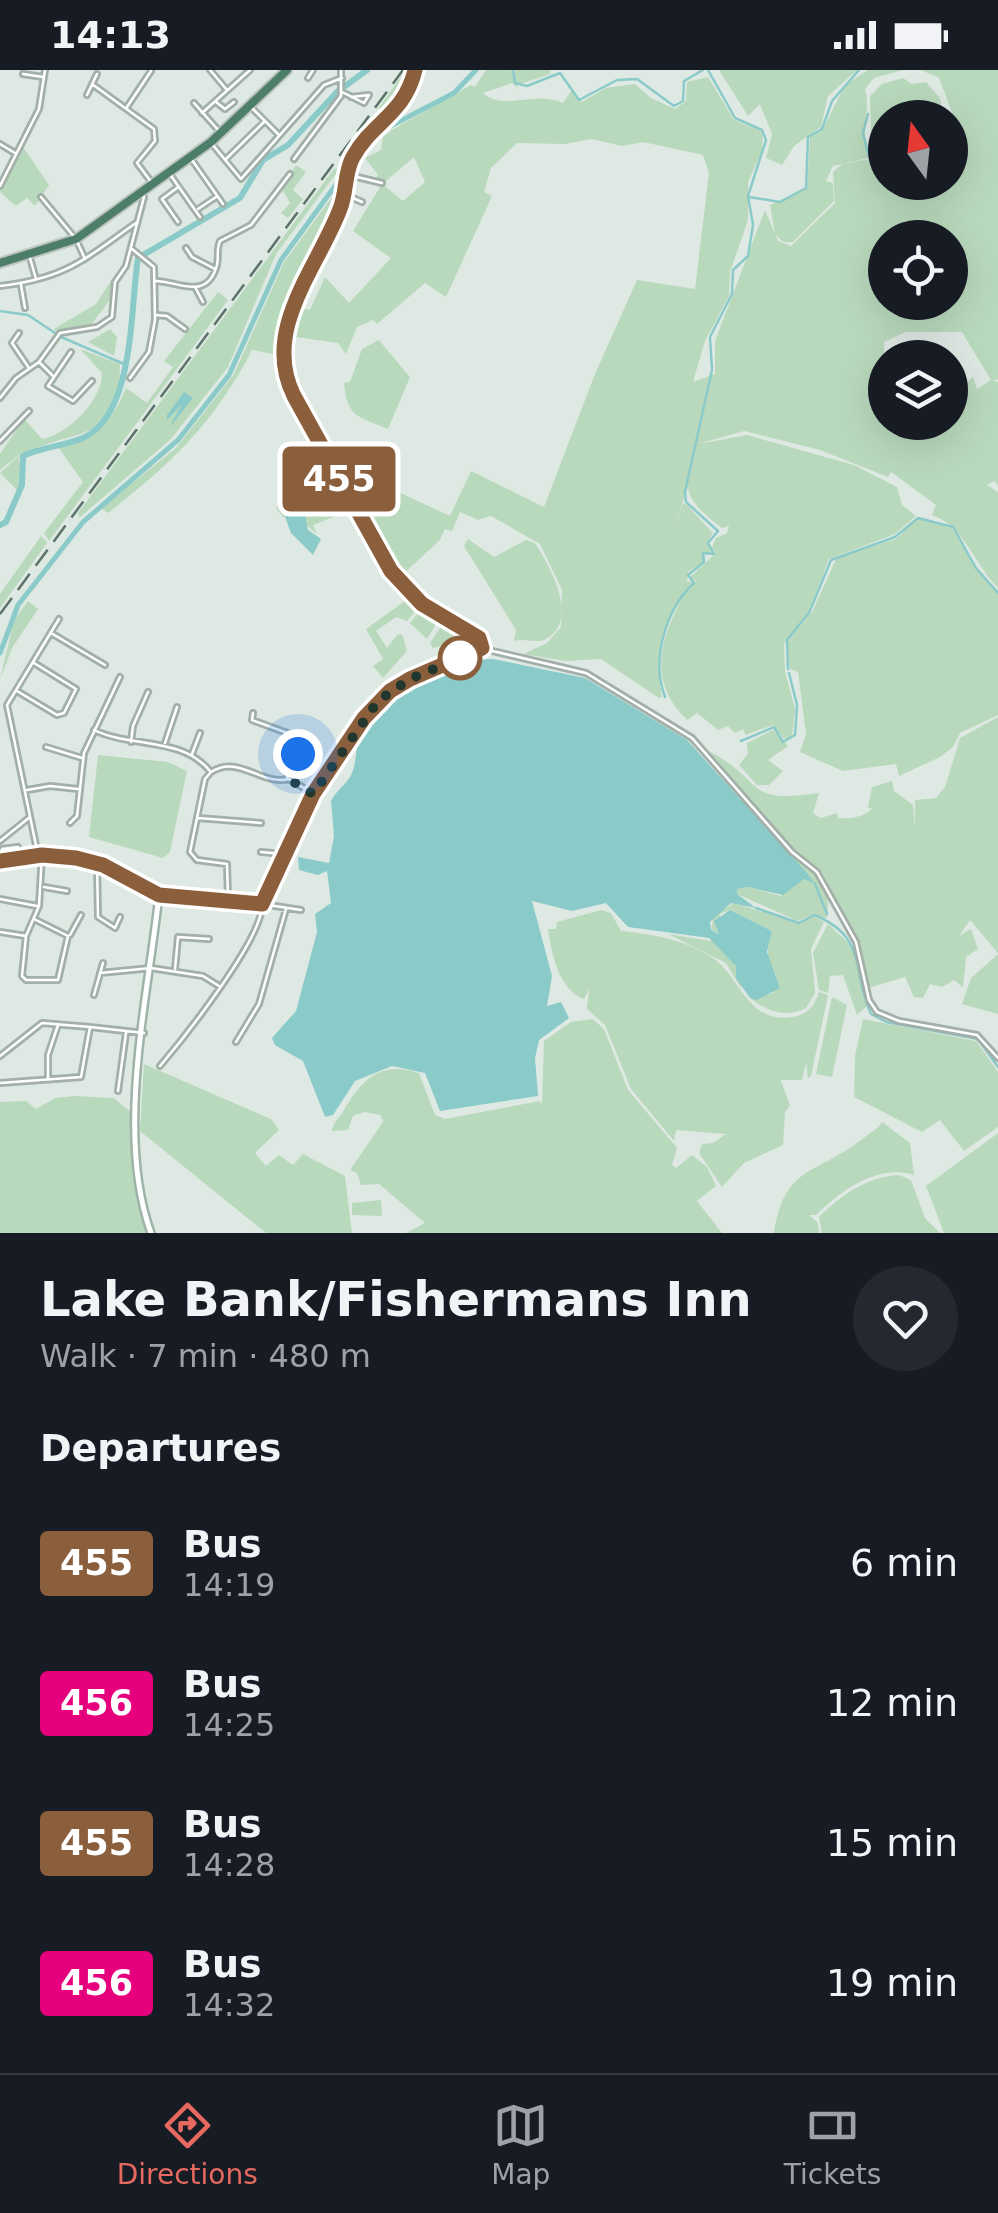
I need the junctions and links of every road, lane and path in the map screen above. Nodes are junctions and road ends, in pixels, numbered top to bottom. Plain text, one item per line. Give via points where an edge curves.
1 (45, 70) edge
2 (210, 70) edge
3 (250, 70) edge
4 (287, 70) edge
5 (314, 70) edge
6 (342, 70) edge
7 (415, 70) edge
8 (151, 71) edge
9 (23, 74) dead end
10 (97, 74) dead end
11 (44, 77) junction
12 (308, 78) dead end
13 (342, 80) junction
14 (92, 84) junction
15 (228, 91) junction
16 (341, 94) junction
17 (87, 95) dead end
18 (351, 97) dead end
19 (215, 102) junction
20 (234, 102) dead end
21 (194, 103) dead end
22 (249, 105) junction
23 (126, 108) junction
24 (202, 112) junction
25 (265, 121) junction
26 (221, 133) junction
27 (279, 135) junction
28 (211, 142) junction
29 (0, 144) edge
30 (16, 154) junction
31 (190, 157) junction
32 (294, 159) dead end
33 (224, 162) junction
34 (168, 173) junction
35 (290, 174) dead end
36 (349, 174) junction
37 (382, 183) dead end
38 (152, 184) junction
39 (0, 186) edge
40 (178, 187) junction
41 (138, 194) junction
42 (345, 195) junction
43 (41, 196) dead end
44 (218, 196) junction
45 (362, 202) dead end
46 (223, 204) dead end
47 (142, 206) junction
48 (196, 211) junction
49 (200, 217) dead end
50 (138, 222) junction
51 (178, 222) dead end
52 (76, 238) junction
53 (132, 249) junction
54 (185, 250) dead end
55 (30, 256) junction
56 (85, 259) junction
57 (0, 262) edge
58 (215, 269) junction
59 (156, 280) junction
60 (37, 281) junction
61 (20, 283) junction
62 (0, 286) edge
63 (195, 287) junction
64 (202, 302) dead end
65 (26, 308) dead end
66 (154, 315) junction
67 (181, 328) dead end
68 (16, 332) dead end
69 (72, 354) dead end
70 (39, 362) junction
71 (29, 369) junction
72 (131, 375) dead end
73 (54, 377) junction
74 (92, 381) dead end
75 (48, 386) junction
76 (44, 392) dead end
77 (0, 398) edge
78 (29, 411) dead end
79 (0, 441) edge
80 (59, 620) dead end
81 (50, 633) junction
82 (482, 648) junction
83 (33, 662) junction
84 (105, 665) dead end
85 (120, 677) dead end
86 (15, 690) junction
87 (148, 692) dead end
88 (176, 707) dead end
89 (253, 713) dead end
90 (94, 730) junction
91 (200, 733) dead end
92 (131, 743) junction
93 (165, 745) junction
94 (46, 747) dead end
95 (191, 756) junction
96 (83, 758) junction
97 (211, 772) junction
98 (287, 778) junction
99 (80, 789) junction
100 (25, 791) junction
101 (313, 794) junction
102 (30, 817) junction
103 (197, 818) junction
104 (70, 823) dead end
105 (260, 824) dead end
106 (0, 830) edge
107 (5, 836) junction
108 (0, 841) edge
109 (18, 847) dead end
110 (261, 852) dead end
111 (286, 854) junction
112 (40, 855) junction
113 (2, 861) edge
114 (97, 863) junction
115 (42, 887) junction
116 (67, 891) dead end
117 (159, 895) junction
118 (0, 900) edge
119 (228, 900) junction
120 (262, 904) junction
121 (39, 906) junction
122 (286, 908) junction
123 (302, 910) dead end
124 (81, 915) dead end
125 (120, 918) dead end
126 (34, 919) junction
127 (0, 932) edge
128 (26, 936) junction
129 (68, 936) junction
130 (209, 938) dead end
131 (103, 963) dead end
132 (151, 968) junction
133 (175, 971) junction
134 (100, 973) junction
135 (220, 987) junction
136 (94, 995) dead end
137 (59, 1023) junction
138 (90, 1027) junction
139 (126, 1031) junction
140 (144, 1033) junction
141 (236, 1042) dead end
142 (0, 1056) edge
143 (998, 1058) edge
144 (160, 1066) dead end
145 (48, 1082) junction
146 (0, 1083) edge
147 (118, 1091) dead end
148 (151, 1233) edge

1 - 11 street
2 - 15 street
3 - 15 street
4 - 22 highway
5 - 12 street
6 - 13 street
7 - 36 main road via 404,100 366,138
8 - 23 street
9 - 11 street
10 - 14 street
11 - 30 street via 40,109
13 - 16 street
13 - 27 street via 324,85
14 - 17 street
14 - 23 street
15 - 19 street
16 - 18 street
16 - 32 street
19 - 20 street via 225,109
19 - 24 street
21 - 24 street
22 - 25 street
22 - 26 highway
23 - 38 street via 156,133 137,164
24 - 26 street
25 - 27 street
25 - 33 street
26 - 28 highway
27 - 33 street via 241,180
28 - 31 highway
28 - 33 street
29 - 30 street
30 - 39 street
31 - 34 highway
31 - 44 street
34 - 38 highway
34 - 40 street
35 - 58 street via 254,222 220,241
36 - 37 street
36 - 42 main road
38 - 41 highway
40 - 48 street
40 - 51 street via 162,199
41 - 47 street
41 - 47 street
41 - 52 highway
42 - 45 street
42 - 82 main road via 288,322 286,381 391,571 422,604 479,638
43 - 52 street
44 - 46 street
44 - 48 street
47 - 50 street
48 - 49 street
50 - 53 street
50 - 56 street
52 - 55 highway
52 - 56 street
53 - 59 street via 154,267
53 - 70 street via 116,280 109,320 60,333
54 - 58 street
55 - 57 highway
55 - 60 street
56 - 60 street
58 - 63 street
59 - 63 street
59 - 66 street
60 - 61 street
61 - 62 street
61 - 65 street
63 - 64 street
66 - 67 street
66 - 72 street via 152,353
68 - 71 street via 12,343
69 - 73 street
70 - 71 street
70 - 73 street
71 - 77 street
73 - 75 street
74 - 75 street via 77,402
75 - 76 street
78 - 79 street
80 - 81 street
81 - 83 street
81 - 84 street
82 - 101 main road via 390,691
82 - 143 street via 586,672 692,738 817,872 856,942 877,1012 977,1035
83 - 86 street
83 - 86 street via 76,689 64,714
85 - 90 street
86 - 100 street via 7,706
87 - 92 street
88 - 93 street
89 - 98 street via 252,720 300,738
90 - 92 street
90 - 96 street
91 - 95 street
92 - 93 street
93 - 95 street
94 - 96 street
95 - 97 street
96 - 99 street
97 - 98 street via 229,764 276,782
97 - 103 street
98 - 101 street
99 - 100 street
99 - 104 street
100 - 102 street
101 - 111 main road
102 - 107 street
102 - 112 street
103 - 105 street
103 - 119 street via 191,854 226,864
106 - 107 street
107 - 108 street
109 - 113 street via 2,849
110 - 111 street
111 - 120 main road
112 - 113 main road
112 - 114 main road
112 - 115 street
114 - 117 main road
114 - 125 street via 98,917 115,928
115 - 116 street
115 - 121 street
117 - 119 main road
117 - 132 main road
118 - 121 street
119 - 120 main road
120 - 122 street
120 - 135 street via 254,932
121 - 126 street
122 - 123 street
122 - 141 street via 260,1004
124 - 129 street
126 - 128 street
126 - 129 street
127 - 128 street
128 - 129 street via 22,976 53,983 61,975
130 - 133 street via 178,936
131 - 134 street
132 - 133 street
132 - 134 street
132 - 140 main road
133 - 135 street
134 - 136 street
135 - 144 street
137 - 138 street
137 - 142 street via 34,1025
137 - 145 street
138 - 139 street
138 - 145 street via 84,1073
139 - 140 street
139 - 147 street
140 - 148 main road via 138,1172
145 - 146 street

